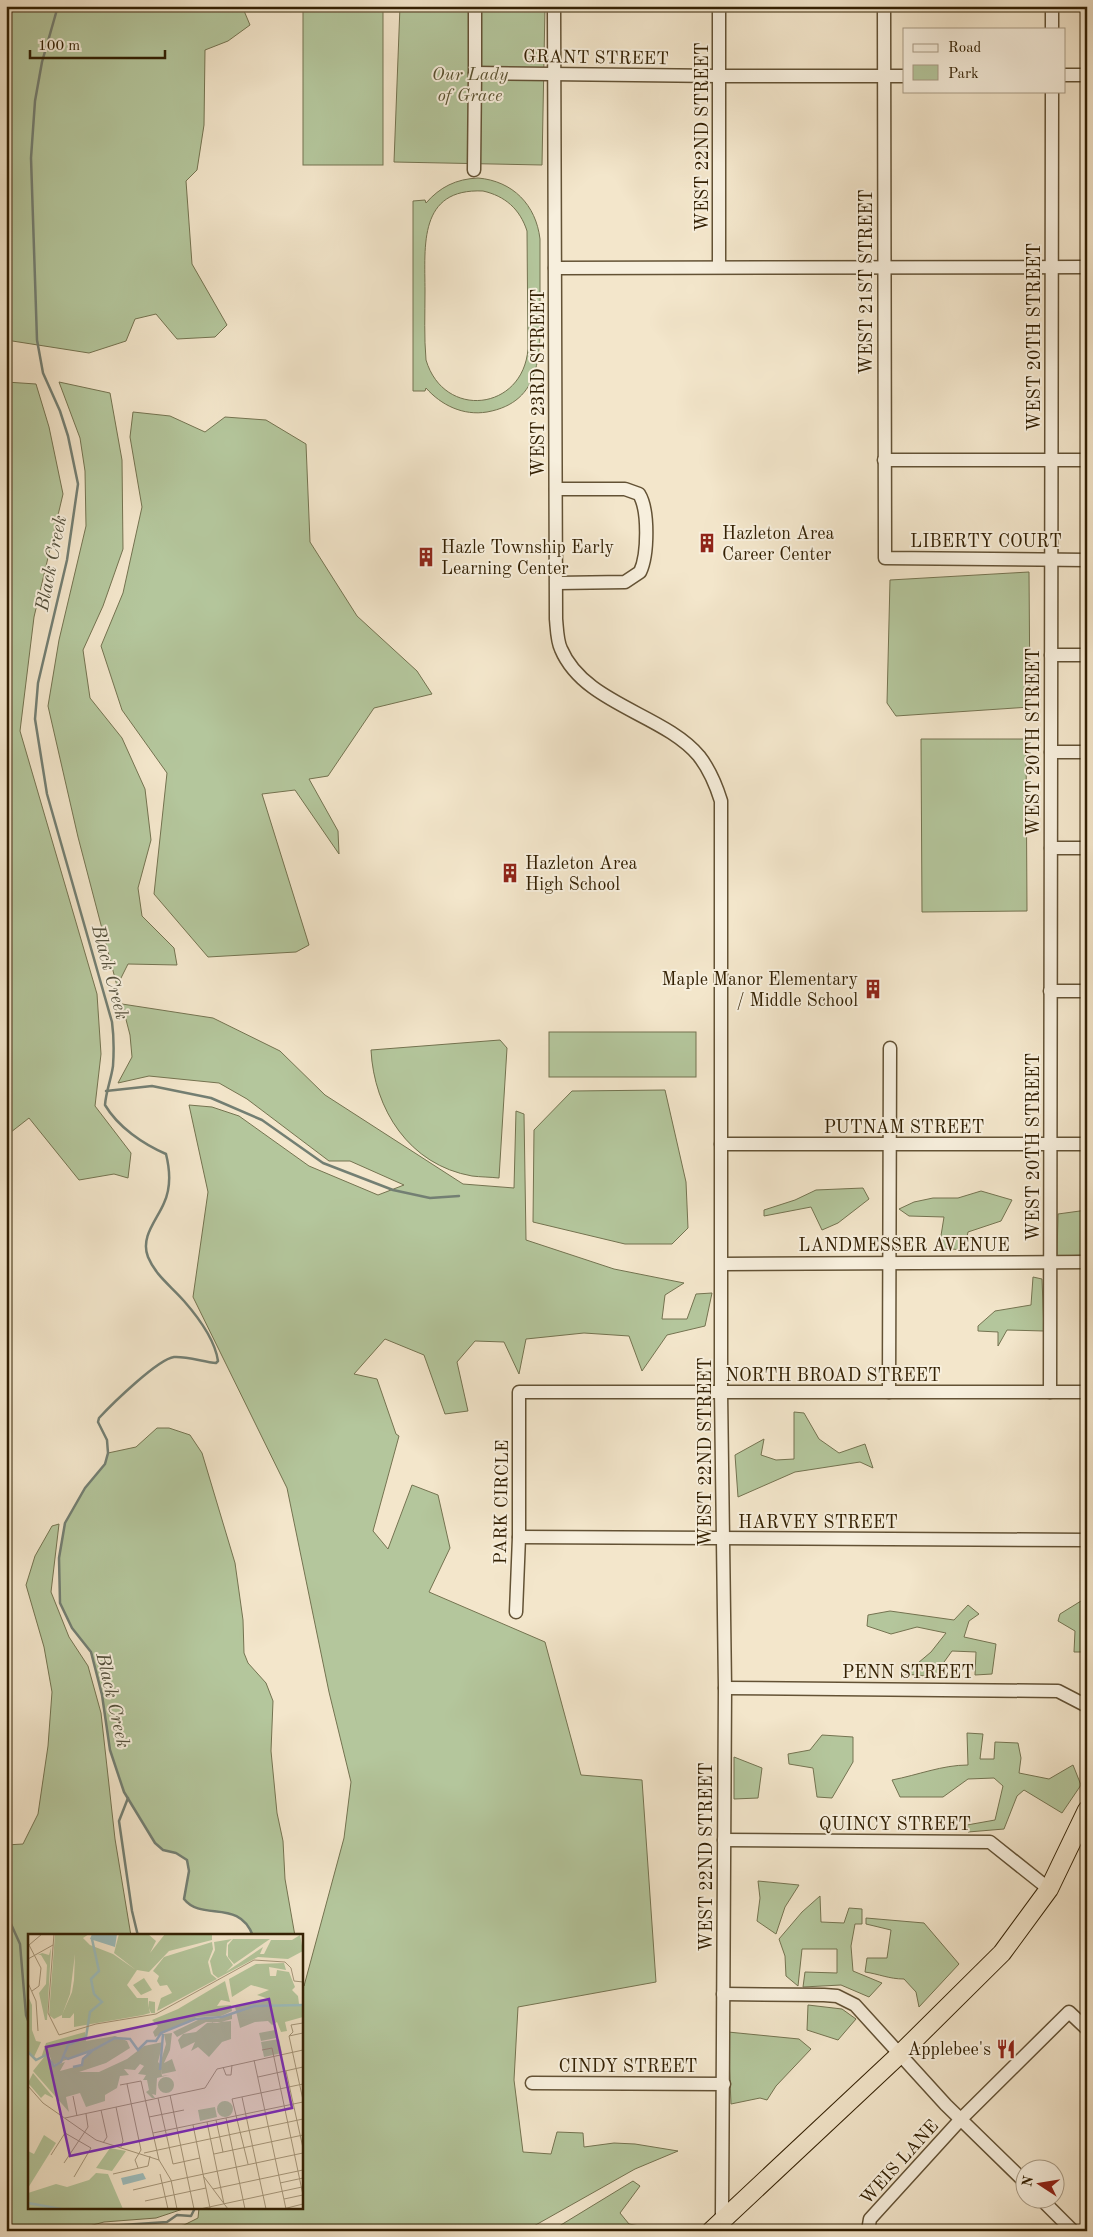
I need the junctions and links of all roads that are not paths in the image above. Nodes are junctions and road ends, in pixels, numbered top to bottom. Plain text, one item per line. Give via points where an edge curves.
1 (475, 6) edge
2 (554, 6) edge
3 (719, 6) edge
4 (884, 6) edge
5 (1052, 6) edge
6 (1052, 28) edge
7 (475, 73) junction
8 (555, 75) junction
9 (1066, 75) edge
10 (1087, 75) edge
11 (719, 76) junction
12 (883, 76) junction
13 (903, 76) edge
14 (1052, 92) edge
15 (474, 170) dead end
16 (719, 267) junction
17 (884, 267) junction
18 (1052, 267) junction
19 (1087, 267) edge
20 (555, 268) junction
21 (884, 460) junction
22 (1051, 460) junction
23 (1087, 460) edge
24 (556, 489) junction
25 (885, 558) joint
26 (1050, 559) junction
27 (1087, 560) edge
28 (557, 583) junction
29 (1051, 655) junction
30 (1087, 655) edge
31 (644, 718) joint
32 (1051, 752) junction
33 (1087, 752) edge
34 (1051, 848) junction
35 (1087, 848) edge
36 (1050, 991) junction
37 (1087, 991) edge
38 (890, 1048) dead end
39 (721, 1144) junction
40 (889, 1144) junction
41 (1050, 1144) junction
42 (1087, 1144) edge
43 (889, 1262) junction
44 (1050, 1262) junction
45 (1087, 1262) edge
46 (722, 1264) junction
47 (519, 1392) joint
48 (721, 1392) junction
49 (889, 1392) junction
50 (1050, 1392) junction
51 (1087, 1392) edge
52 (519, 1537) junction
53 (722, 1540) junction
54 (1087, 1540) edge
55 (516, 1612) dead end
56 (725, 1688) junction
57 (1087, 1706) edge
58 (1087, 1810) edge
59 (724, 1840) junction
60 (1049, 1889) junction
61 (723, 1994) junction
62 (1087, 2029) edge
63 (899, 2055) junction
64 (532, 2083) dead end
65 (724, 2084) junction
66 (961, 2119) junction
67 (1016, 2173) edge
68 (1052, 2210) edge
69 (717, 2227) edge
70 (868, 2231) edge
71 (1073, 2231) edge

1 - 7 street
2 - 8 street, WEST 23RD STREET
3 - 11 street, WEST 22ND STREET
4 - 12 street, WEST 21ST STREET
5 - 6 street
7 - 8 street, GRANT STREET
7 - 15 street
8 - 11 street, GRANT STREET
8 - 20 street, WEST 23RD STREET
9 - 10 street
11 - 12 street, GRANT STREET
11 - 16 street, WEST 22ND STREET
12 - 13 street, GRANT STREET
12 - 17 street, WEST 21ST STREET
14 - 18 street, WEST 20TH STREET
16 - 17 street
16 - 20 street
17 - 18 street
17 - 21 street, WEST 21ST STREET
18 - 19 street
18 - 22 street, WEST 20TH STREET
20 - 24 street, WEST 23RD STREET
21 - 22 street
21 - 25 street, WEST 21ST STREET
22 - 23 street
22 - 26 street, WEST 20TH STREET
24 - 28 street, WEST 23RD STREET
24 - 28 street via 625,489 639,494 646,517 645,555 640,572 625,582
25 - 26 street, LIBERTY COURT
26 - 27 street, LIBERTY COURT
26 - 29 street, WEST 20TH STREET
28 - 31 street, WEST 23RD STREET via 556,619 561,649 589,684
29 - 30 street
29 - 32 street, WEST 20TH STREET
31 - 39 street, WEST 22ND STREET via 680,739 698,755 709,769 721,801
32 - 33 street
32 - 34 street, WEST 20TH STREET
34 - 35 street
34 - 36 street, WEST 20TH STREET
36 - 37 street
36 - 41 street, WEST 20TH STREET
38 - 40 street
39 - 40 street, PUTNAM STREET
39 - 46 street, WEST 22ND STREET
40 - 41 street, PUTNAM STREET
40 - 43 street
41 - 42 street, PUTNAM STREET
41 - 44 street, WEST 20TH STREET
43 - 44 street, LANDMESSER AVENUE
43 - 46 street, LANDMESSER AVENUE
43 - 49 street
44 - 45 street, LANDMESSER AVENUE
44 - 50 street, WEST 20TH STREET
46 - 48 street, WEST 22ND STREET
47 - 48 street, NORTH BROAD STREET
47 - 52 street, PARK CIRCLE
48 - 49 street, NORTH BROAD STREET
48 - 53 street, WEST 22ND STREET
49 - 50 street, NORTH BROAD STREET
50 - 51 street, NORTH BROAD STREET
52 - 53 street, HARVEY STREET
52 - 55 street, PARK CIRCLE
53 - 54 street, HARVEY STREET
53 - 56 street, WEST 22ND STREET
56 - 57 street, PENN STREET via 1058,1691
56 - 59 street, WEST 22ND STREET
58 - 60 highway
59 - 60 street, QUINCY STREET via 990,1842
59 - 61 street, WEST 22ND STREET
60 - 63 highway via 1002,1953
61 - 63 street, WEIS LANE via 843,1998 860,2010
61 - 65 street, WEST 22ND STREET
62 - 66 street, WEIS LANE via 1069,2012
63 - 66 street, WEIS LANE
63 - 69 highway
64 - 65 street, CINDY STREET
65 - 69 street, WEST 22ND STREET via 722,2214
66 - 67 street, WEIS LANE
66 - 70 street, WEIS LANE via 870,2219
68 - 71 street

